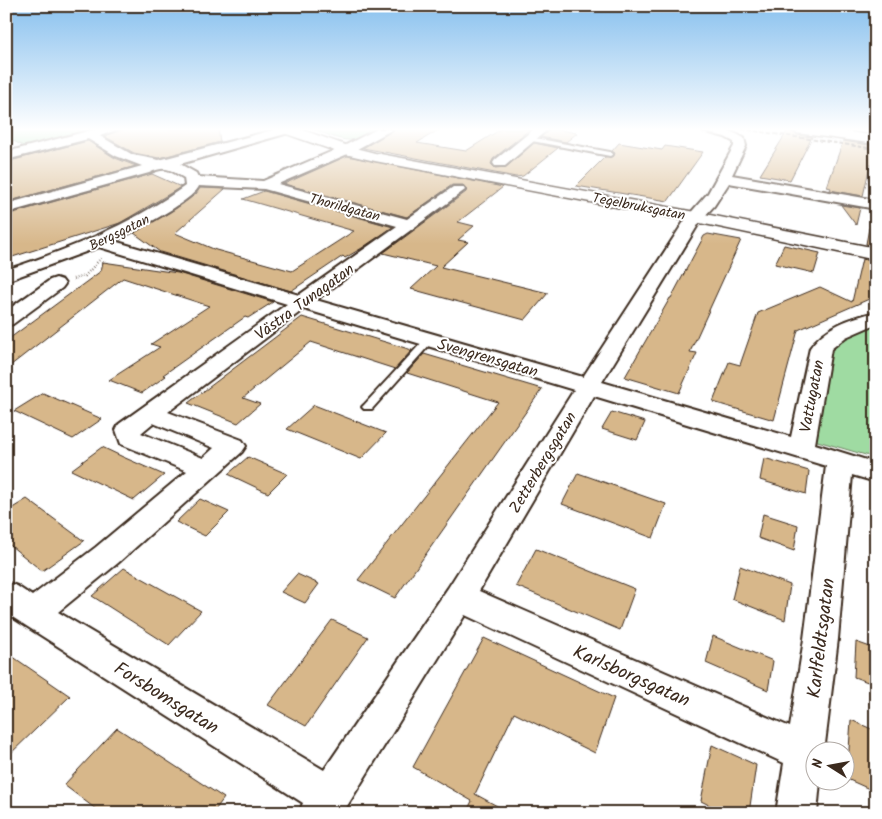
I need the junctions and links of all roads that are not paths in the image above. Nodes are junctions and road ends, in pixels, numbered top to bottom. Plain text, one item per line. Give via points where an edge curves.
1 (150, 167) edge
2 (175, 167) edge
3 (306, 167) edge
4 (427, 167) edge
5 (729, 167) edge
6 (724, 178) junction
7 (192, 181) junction
8 (265, 185) junction
9 (458, 190) dead end
10 (876, 205) edge
11 (6, 209) edge
12 (695, 217) junction
13 (410, 225) junction
14 (99, 242) junction
15 (876, 254) edge
16 (6, 276) edge
17 (56, 284) dead end
18 (302, 302) junction
19 (876, 318) edge
20 (6, 320) edge
21 (430, 340) junction
22 (588, 386) junction
23 (368, 406) dead end
24 (801, 448) junction
25 (840, 462) junction
26 (876, 473) edge
27 (459, 597) junction
28 (19, 605) edge
29 (806, 742) edge
30 (804, 753) joint
31 (324, 805) edge
32 (796, 813) edge

1 - 11 street
2 - 7 street via 190,176
3 - 8 street
4 - 12 street, Tegelbruksgatan
5 - 6 street, Zetterbergsgatan
6 - 10 street
6 - 12 street, Zetterbergsgatan via 703,211
7 - 8 street, Thorildgatan
7 - 14 street, Bergsgatan via 192,187 154,215
8 - 13 street, Thorildgatan
9 - 13 street, Västra Tunagatan
12 - 15 street, Tegelbruksgatan
12 - 22 street, Zetterbergsgatan
13 - 18 street, Västra Tunagatan
14 - 16 street, Bergsgatan
14 - 18 street, Svengrensgatan
17 - 20 street
18 - 21 street, Svengrensgatan
18 - 28 street, Västra Tunagatan via 152,414 233,446 107,555
19 - 24 street, Vattugatan via 838,332 821,348
21 - 22 street, Svengrensgatan
21 - 23 lane
22 - 24 street, Svengrensgatan
22 - 27 street, Zetterbergsgatan
24 - 25 street, Svengrensgatan
25 - 26 street, Svengrensgatan
25 - 29 street, Karlfeldtsgatan via 821,639
27 - 30 street, Karlsborgsgatan
27 - 31 street, Zetterbergsgatan
28 - 31 street, Forsbomsgatan
30 - 32 street, Karlfeldtsgatan

